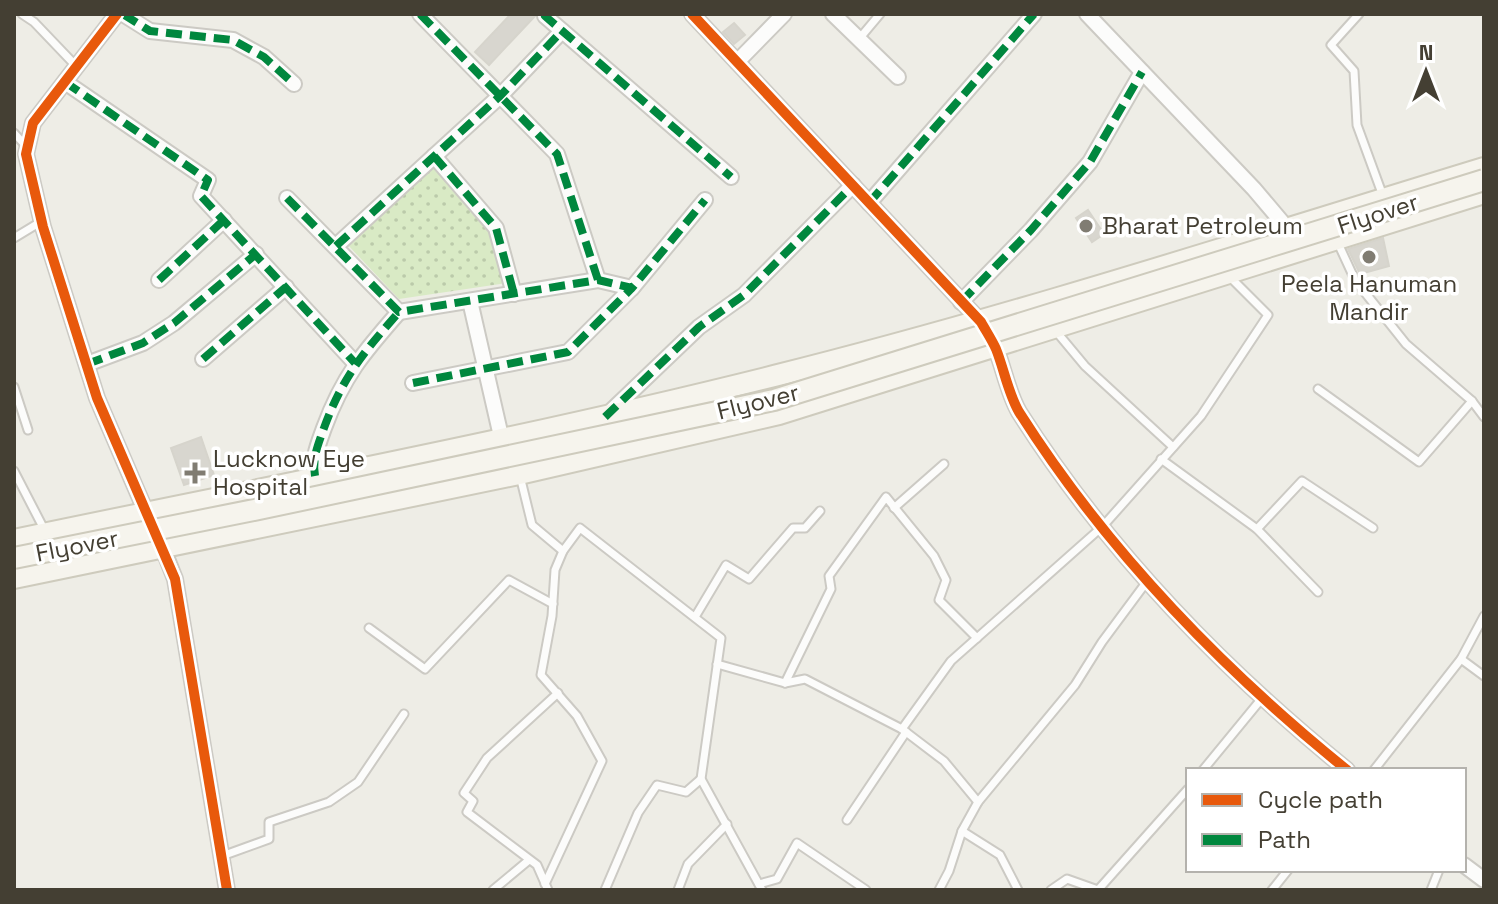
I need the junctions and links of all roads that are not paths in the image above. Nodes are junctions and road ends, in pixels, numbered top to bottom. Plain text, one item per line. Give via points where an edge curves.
1 (22, 14) edge
2 (40, 14) edge
3 (120, 14) edge
4 (420, 14) edge
5 (547, 14) edge
6 (692, 14) edge
7 (784, 14) edge
8 (833, 14) edge
9 (880, 14) edge
10 (1034, 14) edge
11 (1087, 14) edge
12 (1359, 14) edge
13 (34, 22) junction
14 (562, 31) junction
15 (859, 39) junction
16 (737, 62) junction
17 (77, 67) junction
18 (1142, 72) junction
19 (898, 77) dead end
20 (65, 82) junction
21 (294, 84) dead end
22 (500, 96) junction
23 (14, 133) edge
24 (28, 147) junction
25 (434, 156) junction
26 (1484, 168) edge
27 (731, 177) dead end
28 (1484, 180) edge
29 (853, 185) junction
30 (1484, 193) edge
31 (287, 198) dead end
32 (1384, 199) junction
33 (705, 200) dead end
34 (869, 203) junction
35 (224, 220) junction
36 (42, 221) junction
37 (1287, 228) junction
38 (14, 238) edge
39 (1336, 239) junction
40 (336, 246) junction
41 (1297, 252) junction
42 (256, 254) junction
43 (1226, 274) junction
44 (159, 280) dead end
45 (598, 280) junction
46 (286, 287) junction
47 (632, 288) junction
48 (514, 294) junction
49 (470, 301) junction
50 (961, 302) junction
51 (399, 312) junction
52 (981, 322) junction
53 (1053, 328) junction
54 (995, 346) junction
55 (203, 359) dead end
56 (355, 363) junction
57 (87, 364) junction
58 (484, 369) junction
59 (413, 383) dead end
60 (14, 387) edge
61 (1318, 389) dead end
62 (1472, 401) junction
63 (605, 417) junction
64 (1484, 417) edge
65 (28, 430) dead end
66 (500, 439) junction
67 (1173, 447) junction
68 (1161, 459) junction
69 (944, 464) dead end
70 (14, 471) edge
71 (519, 474) junction
72 (315, 476) junction
73 (894, 508) junction
74 (146, 511) junction
75 (820, 511) dead end
76 (1103, 526) junction
77 (1373, 528) dead end
78 (1257, 529) junction
79 (46, 533) junction
80 (14, 540) edge
81 (163, 546) junction
82 (563, 551) junction
83 (14, 558) edge
84 (14, 578) edge
85 (1148, 580) junction
86 (1318, 592) dead end
87 (553, 604) junction
88 (1484, 616) edge
89 (695, 617) junction
90 (369, 628) dead end
91 (977, 638) junction
92 (1461, 659) junction
93 (717, 664) junction
94 (1484, 676) edge
95 (785, 683) junction
96 (558, 693) junction
97 (1263, 697) junction
98 (404, 714) dead end
99 (904, 731) junction
100 (1205, 768) edge
101 (1345, 768) edge
102 (1376, 768) edge
103 (701, 779) junction
104 (1186, 791) edge
105 (978, 802) junction
106 (847, 820) dead end
107 (727, 824) junction
108 (962, 831) junction
109 (222, 856) junction
110 (529, 860) junction
111 (1466, 866) edge
112 (1286, 872) edge
113 (1484, 880) edge
114 (547, 887) edge
115 (761, 887) edge
116 (227, 890) edge
117 (493, 890) edge
118 (605, 890) edge
119 (678, 890) edge
120 (866, 890) edge
121 (939, 890) edge
122 (1018, 890) edge
123 (1051, 890) edge
124 (1098, 890) edge
125 (1272, 890) edge

1 - 13 lane
2 - 13 lane
3 - 17 street
3 - 21 street via 150,31 233,40 264,57
4 - 22 street
5 - 14 street
6 - 16 street
7 - 16 street
8 - 15 street
9 - 15 lane
10 - 34 street
11 - 18 street
12 - 32 lane via 1331,45 1354,71 1357,125
13 - 17 lane
14 - 22 street
14 - 27 street
15 - 19 street
16 - 29 street
17 - 20 street
18 - 37 street
18 - 50 street via 1090,162
20 - 24 street via 33,123
20 - 35 street via 208,180 201,196
22 - 25 street
22 - 45 street via 557,154
23 - 24 lane
24 - 36 street
25 - 40 street
25 - 48 street via 496,228
26 - 32 main road
28 - 83 main road, Flyover, bridge via 774,400
29 - 34 street
29 - 63 street via 744,295 699,327
30 - 39 main road
31 - 40 street
32 - 37 main road
33 - 47 street
34 - 50 street
35 - 42 street
35 - 44 street
36 - 38 lane
36 - 57 street
37 - 41 street
37 - 52 main road
39 - 41 main road
39 - 62 lane via 1355,280 1406,344
40 - 51 street
41 - 43 main road
42 - 46 street
42 - 57 street via 174,323 143,343
43 - 53 main road
43 - 67 lane via 1268,315 1201,416
45 - 47 street
45 - 48 street
46 - 55 street
46 - 56 street
47 - 58 street via 568,352
48 - 49 street
49 - 51 street
49 - 58 street
50 - 52 street
51 - 56 street
52 - 54 street
52 - 63 main road
53 - 54 main road
53 - 67 lane via 1085,366
54 - 71 main road via 779,414
54 - 76 street via 1017,408
56 - 72 street via 334,401 313,460
57 - 74 street
58 - 59 street
58 - 66 street
60 - 65 lane
61 - 62 lane via 1419,462
62 - 64 lane
63 - 66 main road
66 - 71 street
66 - 72 main road
67 - 68 lane
68 - 76 lane
68 - 78 lane
69 - 73 lane
70 - 79 lane
71 - 81 main road
71 - 82 lane via 532,525
72 - 74 main road
73 - 91 lane via 934,556 946,580 939,600
73 - 95 lane via 886,497 829,576 831,589
74 - 79 main road
74 - 81 street
75 - 89 lane via 805,528 793,528 749,579 726,565
76 - 85 street
76 - 91 lane
77 - 78 lane via 1302,481
78 - 86 lane
79 - 80 main road
81 - 84 main road
81 - 109 street via 175,579
82 - 87 lane via 555,570
82 - 89 lane via 580,528
85 - 97 street via 1184,624
85 - 105 lane via 1075,685
87 - 90 lane via 509,580 425,669
87 - 96 lane via 541,675
88 - 92 lane
89 - 93 lane via 721,638
91 - 99 lane via 951,661
92 - 94 lane
92 - 102 lane
93 - 95 lane
93 - 103 lane
95 - 99 lane via 805,679
96 - 110 lane via 487,758 464,793 473,801 467,812
96 - 114 lane via 602,761
97 - 100 lane
97 - 101 street
98 - 109 lane via 358,782 329,802 269,822 269,839
99 - 105 lane via 944,761
99 - 106 lane
103 - 107 lane
103 - 118 lane via 686,792 657,785 638,813
104 - 124 lane
105 - 108 lane
107 - 115 lane
107 - 119 lane via 688,864
108 - 121 lane
108 - 122 lane via 1000,855
109 - 116 street
110 - 114 lane
110 - 117 lane
111 - 113 street
112 - 125 lane
115 - 120 lane via 777,879 797,843
123 - 124 lane via 1067,879

